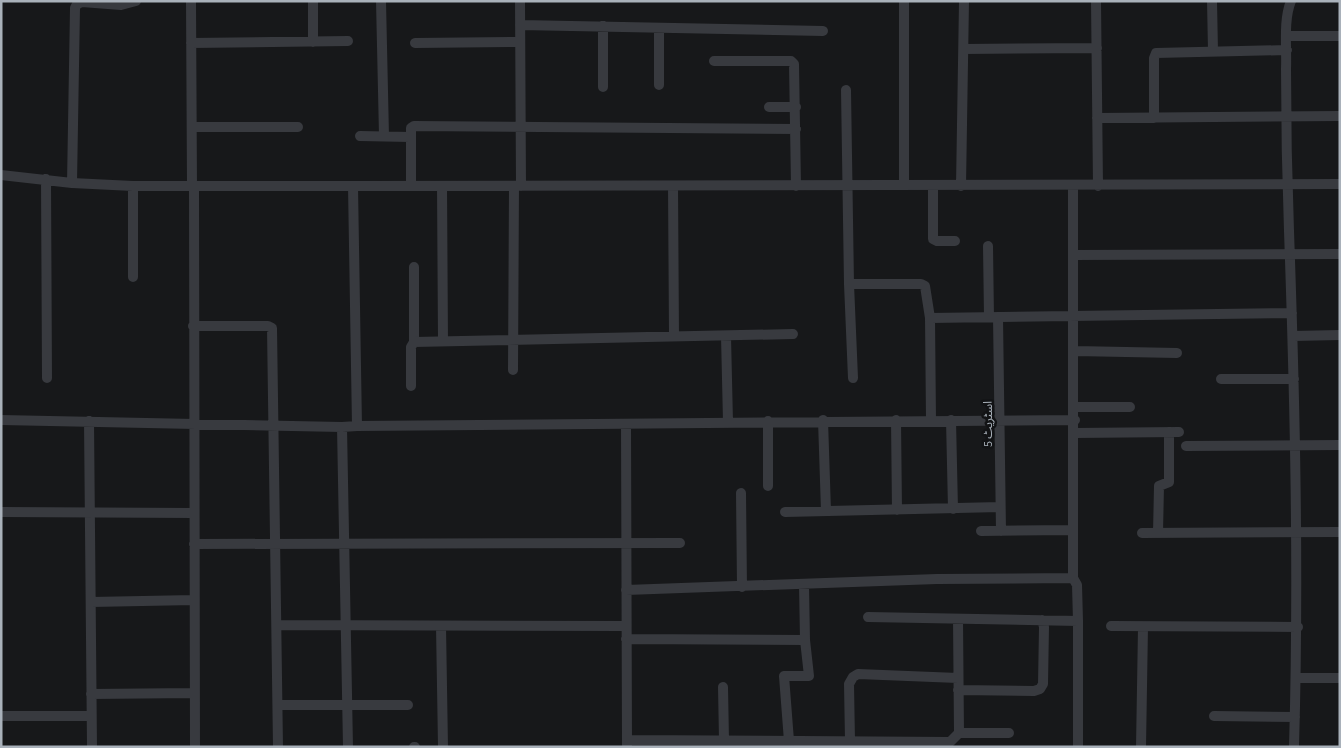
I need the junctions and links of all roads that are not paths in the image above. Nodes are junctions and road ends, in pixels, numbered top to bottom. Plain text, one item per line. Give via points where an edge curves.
1 (136, 1) edge
2 (191, 1) edge
3 (313, 1) edge
4 (381, 1) edge
5 (520, 1) edge
6 (904, 1) edge
7 (964, 1) edge
8 (1096, 1) edge
9 (1212, 1) edge
10 (1291, 1) edge
11 (520, 25) junction
12 (603, 26) junction
13 (659, 28) junction
14 (823, 31) dead end
15 (1287, 36) junction
16 (1340, 36) edge
17 (348, 41) dead end
18 (313, 42) junction
19 (520, 42) junction
20 (191, 43) junction
21 (415, 43) dead end
22 (1097, 48) junction
23 (964, 49) junction
24 (1286, 50) junction
25 (1213, 51) junction
26 (714, 61) dead end
27 (659, 85) dead end
28 (603, 87) dead end
29 (846, 90) dead end
30 (796, 106) junction
31 (769, 107) dead end
32 (1286, 116) junction
33 (1340, 116) edge
34 (1097, 118) junction
35 (1154, 118) junction
36 (520, 126) junction
37 (192, 127) junction
38 (298, 127) dead end
39 (796, 129) junction
40 (360, 136) dead end
41 (384, 136) junction
42 (410, 137) junction
43 (1, 175) edge
44 (46, 179) junction
45 (72, 183) junction
46 (1287, 184) junction
47 (1340, 184) edge
48 (904, 185) junction
49 (133, 186) junction
50 (353, 186) junction
51 (411, 186) junction
52 (442, 186) junction
53 (518, 186) junction
54 (673, 186) junction
55 (796, 186) junction
56 (847, 186) junction
57 (933, 186) junction
58 (961, 186) junction
59 (1073, 186) junction
60 (1098, 186) junction
61 (193, 187) junction
62 (956, 241) dead end
63 (988, 246) dead end
64 (1290, 254) junction
65 (1340, 254) edge
66 (1073, 255) junction
67 (414, 267) dead end
68 (133, 277) dead end
69 (849, 284) junction
70 (1292, 313) junction
71 (1073, 316) junction
72 (994, 317) junction
73 (930, 318) junction
74 (193, 326) junction
75 (793, 334) dead end
76 (1340, 335) edge
77 (674, 336) junction
78 (726, 336) junction
79 (1293, 336) junction
80 (443, 341) junction
81 (514, 341) junction
82 (414, 342) junction
83 (1074, 351) junction
84 (1177, 353) dead end
85 (513, 370) dead end
86 (47, 378) dead end
87 (853, 378) dead end
88 (1221, 379) dead end
89 (1294, 379) junction
90 (411, 386) dead end
91 (1074, 407) junction
92 (1130, 407) dead end
93 (1, 420) edge
94 (822, 420) junction
95 (896, 420) junction
96 (931, 420) junction
97 (951, 420) junction
98 (1001, 420) junction
99 (1074, 420) junction
100 (89, 421) junction
101 (768, 421) junction
102 (194, 422) junction
103 (728, 422) junction
104 (626, 424) junction
105 (275, 426) junction
106 (342, 426) junction
107 (357, 426) junction
108 (1075, 433) junction
109 (1297, 445) junction
110 (1340, 445) edge
111 (1186, 446) dead end
112 (768, 486) dead end
113 (741, 493) dead end
114 (1000, 507) junction
115 (953, 508) junction
116 (897, 510) junction
117 (826, 511) junction
118 (1, 512) edge
119 (785, 512) dead end
120 (90, 514) junction
121 (194, 514) junction
122 (1073, 530) junction
123 (982, 531) dead end
124 (1001, 531) junction
125 (1297, 532) junction
126 (1340, 532) edge
127 (1142, 533) dead end
128 (1158, 533) junction
129 (194, 544) junction
130 (276, 544) junction
131 (345, 544) junction
132 (626, 544) junction
133 (680, 544) dead end
134 (1073, 578) junction
135 (804, 585) junction
136 (742, 587) junction
137 (626, 590) junction
138 (194, 600) junction
139 (91, 602) junction
140 (868, 617) dead end
141 (958, 619) junction
142 (1042, 620) junction
143 (1078, 621) junction
144 (277, 625) junction
145 (346, 626) junction
146 (441, 626) junction
147 (626, 626) junction
148 (1111, 626) dead end
149 (1143, 627) junction
150 (1298, 627) junction
151 (626, 639) junction
152 (805, 640) junction
153 (958, 678) junction
154 (1296, 678) junction
155 (1340, 678) edge
156 (723, 687) dead end
157 (958, 690) junction
158 (194, 693) junction
159 (91, 694) junction
160 (278, 705) junction
161 (348, 705) junction
162 (408, 705) dead end
163 (1, 716) edge
164 (91, 716) junction
165 (1214, 716) dead end
166 (1295, 717) junction
167 (959, 733) junction
168 (1009, 733) dead end
169 (724, 740) junction
170 (789, 741) junction
171 (850, 741) junction
172 (627, 743) edge
173 (92, 747) edge
174 (195, 747) edge
175 (278, 747) edge
176 (348, 747) edge
177 (443, 747) edge
178 (1078, 747) edge
179 (1141, 747) edge
180 (1294, 747) edge

1 - 45 street via 121,5 82,2 75,8
2 - 20 street
3 - 18 street
4 - 41 street
5 - 11 street
6 - 48 street
7 - 23 street
8 - 22 street
9 - 25 street
10 - 15 street
11 - 12 street
11 - 19 street
12 - 13 street
12 - 28 street
13 - 14 street
13 - 27 street
15 - 16 street
15 - 24 street
17 - 18 street
18 - 20 street
19 - 21 street
19 - 36 street
20 - 37 street
22 - 23 street
22 - 34 street
23 - 58 street
24 - 25 street
24 - 32 street
25 - 35 street via 1156,53
26 - 30 street via 791,61 796,68
29 - 56 street
30 - 31 street
30 - 39 street
32 - 33 street
32 - 35 street
32 - 46 street
34 - 35 street
34 - 60 street
36 - 39 street
36 - 42 street via 414,126
36 - 53 street
37 - 38 street
37 - 61 street
39 - 55 street
40 - 41 street
41 - 42 street
42 - 51 street
43 - 44 street
44 - 45 street
44 - 86 street
45 - 49 street
46 - 47 street
46 - 60 street
46 - 64 street
48 - 56 street
48 - 57 street
49 - 61 street
49 - 68 street
50 - 51 street
50 - 61 street
50 - 107 street
51 - 52 street
52 - 53 street
52 - 80 street
53 - 54 street
53 - 81 street
54 - 55 street
54 - 77 street
55 - 56 street
56 - 69 street
57 - 58 street
57 - 62 street via 933,239
58 - 59 street
59 - 60 street
59 - 66 street
61 - 74 street
63 - 72 street, اسٹریٹ 5
64 - 65 street
64 - 66 street
64 - 70 street
66 - 71 street
67 - 82 street
69 - 73 street via 921,284 927,292
69 - 87 street
70 - 71 street
70 - 79 street
71 - 72 street
71 - 83 street
72 - 73 street
72 - 98 street, اسٹریٹ 5
73 - 96 street
74 - 102 street
74 - 105 street via 272,328
75 - 78 street
76 - 79 street
77 - 78 street
77 - 81 street
78 - 103 street
79 - 89 street
80 - 81 street
80 - 82 street
81 - 85 street
82 - 90 street via 411,347
83 - 84 street
83 - 91 street
88 - 89 street
89 - 109 street
91 - 92 street
91 - 99 street
93 - 100 street
94 - 95 street
94 - 101 street
94 - 117 street
95 - 96 street
95 - 116 street
96 - 97 street
97 - 98 street
97 - 115 street
98 - 99 street
98 - 114 street, اسٹریٹ 5
99 - 108 street
100 - 102 street
100 - 120 street
101 - 103 street
101 - 112 street
102 - 105 street
102 - 121 street
103 - 104 street
104 - 107 street
104 - 132 street
105 - 106 street
105 - 130 street
106 - 107 street
106 - 131 street
108 - 122 street
108 - 128 street via 1174,432 1169,482 1159,486
109 - 110 street
109 - 111 street
109 - 125 street
113 - 136 street
114 - 115 street
114 - 124 street, اسٹریٹ 5
115 - 116 street
116 - 117 street
117 - 119 street
118 - 120 street
120 - 121 street
120 - 139 street
121 - 129 street
122 - 124 street
122 - 134 street
123 - 124 street
125 - 126 street
125 - 128 street
125 - 150 street
127 - 128 street
129 - 130 street
129 - 138 street
130 - 131 street
130 - 144 street
131 - 132 street
131 - 145 street
132 - 133 street
132 - 137 street
134 - 135 street
134 - 143 street via 1077,585
135 - 136 street
135 - 152 street
136 - 137 street
137 - 147 street
138 - 139 street
138 - 158 street
139 - 159 street
140 - 141 street
141 - 142 street
141 - 153 street
142 - 143 street
142 - 157 street via 1043,684 1040,688 1034,691
143 - 178 street
144 - 145 street
144 - 160 street
145 - 146 street
145 - 161 street
146 - 147 street
146 - 177 street
147 - 151 street
148 - 149 street
149 - 150 street
149 - 179 street
150 - 154 street
151 - 152 street
151 - 172 street
152 - 170 street via 809,676 784,676
153 - 157 street
153 - 171 street via 858,674 849,684
154 - 155 street
154 - 166 street
156 - 169 street
157 - 167 street
158 - 159 street
158 - 174 street
159 - 164 street
160 - 161 street
160 - 175 street
161 - 162 street
161 - 176 street
163 - 164 street
164 - 173 street
165 - 166 street
166 - 180 street
167 - 168 street
167 - 171 street via 950,742
169 - 170 street
169 - 172 street
170 - 171 street

